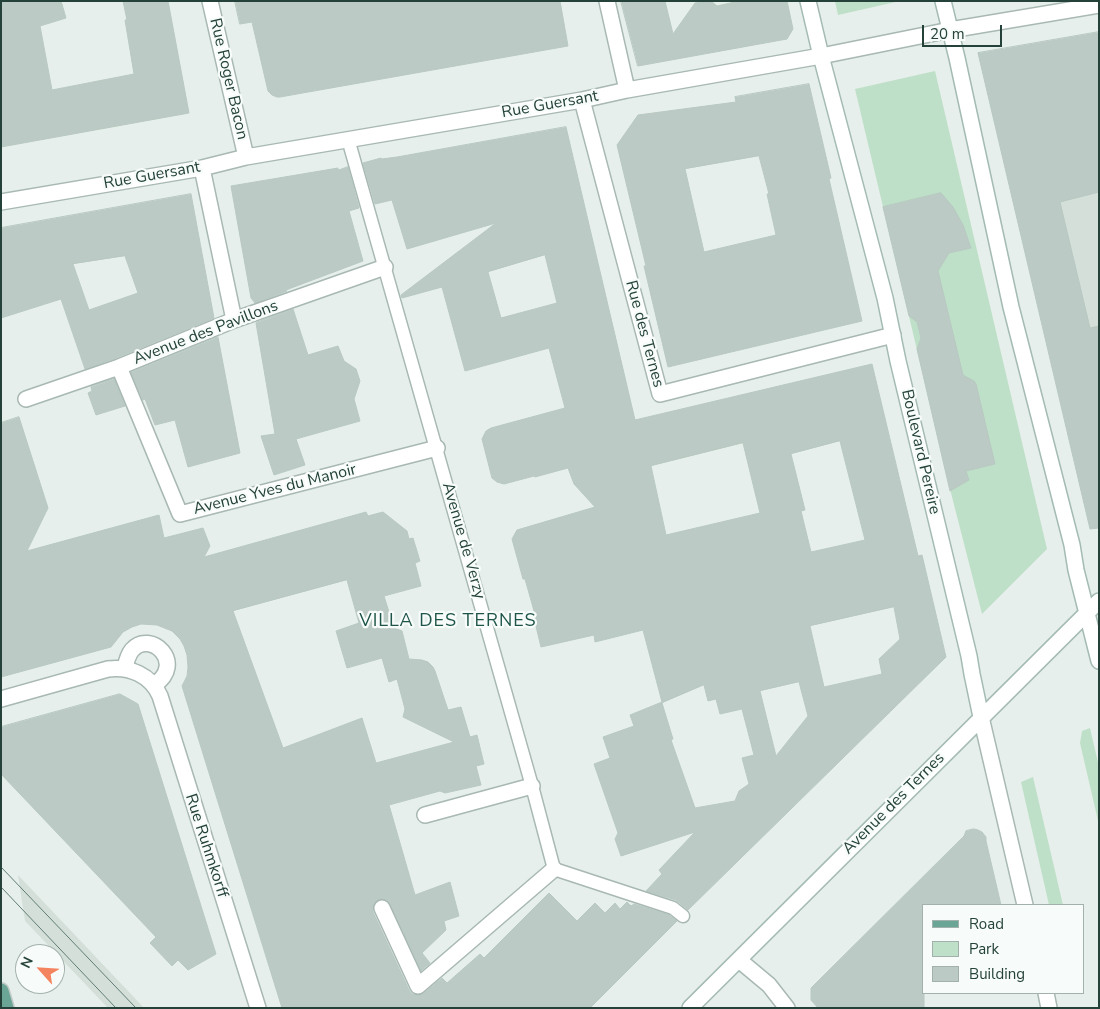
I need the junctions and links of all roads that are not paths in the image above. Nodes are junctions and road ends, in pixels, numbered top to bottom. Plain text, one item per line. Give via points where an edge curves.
1 (210, 1) edge
2 (607, 1) edge
3 (808, 1) edge
4 (943, 1) edge
5 (1099, 5) edge
6 (950, 30) junction
7 (821, 56) junction
8 (627, 90) junction
9 (582, 100) junction
10 (348, 139) junction
11 (246, 157) junction
12 (202, 168) junction
13 (1, 202) edge
14 (385, 267) junction
15 (234, 320) junction
16 (893, 335) junction
17 (119, 366) junction
18 (26, 398) dead end
19 (437, 448) junction
20 (1099, 601) edge
21 (1087, 613) junction
22 (1099, 661) edge
23 (125, 668) junction
24 (154, 685) junction
25 (1, 699) edge
26 (982, 717) junction
27 (532, 786) junction
28 (425, 815) dead end
29 (554, 869) junction
30 (1025, 904) edge
31 (382, 908) dead end
32 (683, 916) dead end
33 (739, 960) junction
34 (1, 991) edge
35 (1046, 994) edge
36 (6, 1008) edge
37 (258, 1008) edge
38 (690, 1008) edge
39 (787, 1008) edge
40 (1049, 1008) edge

1 - 11 street, Rue Roger Bacon
2 - 8 street
3 - 7 street, Boulevard Pereire
4 - 6 street
5 - 6 street, Rue Guersant
6 - 7 street, Rue Guersant
6 - 21 street via 1011,308
7 - 8 street, Rue Guersant
7 - 16 street, Boulevard Pereire
8 - 9 street, Rue Guersant
9 - 10 street, Rue Guersant
9 - 16 street, Rue des Ternes via 660,394
10 - 11 street, Rue Guersant
10 - 14 lane, Avenue de Verzy
11 - 12 street, Rue Guersant
12 - 13 street, Rue Guersant
12 - 15 street
14 - 15 street, Avenue des Pavillons
14 - 19 lane, Avenue de Verzy
15 - 17 street, Avenue des Pavillons
16 - 26 street, Boulevard Pereire
17 - 18 street, Avenue des Pavillons
17 - 19 street, Avenue Yves du Manoir via 180,514
19 - 27 lane, Avenue de Verzy
20 - 21 street, Avenue des Ternes
21 - 22 street
21 - 26 street, Avenue des Ternes
23 - 24 street via 142,675
23 - 24 street via 132,650 139,645 152,644 159,648 167,659 167,667 164,676
23 - 25 street via 108,669
24 - 37 street, Rue Ruhmkorff
26 - 30 street, Boulevard Pereire
26 - 33 street, Avenue des Ternes
27 - 28 street
27 - 29 lane, Avenue de Verzy
29 - 31 street via 418,986
29 - 32 lane via 673,908
33 - 38 street, Avenue des Ternes
33 - 39 street via 768,985
34 - 36 main road
35 - 40 street

